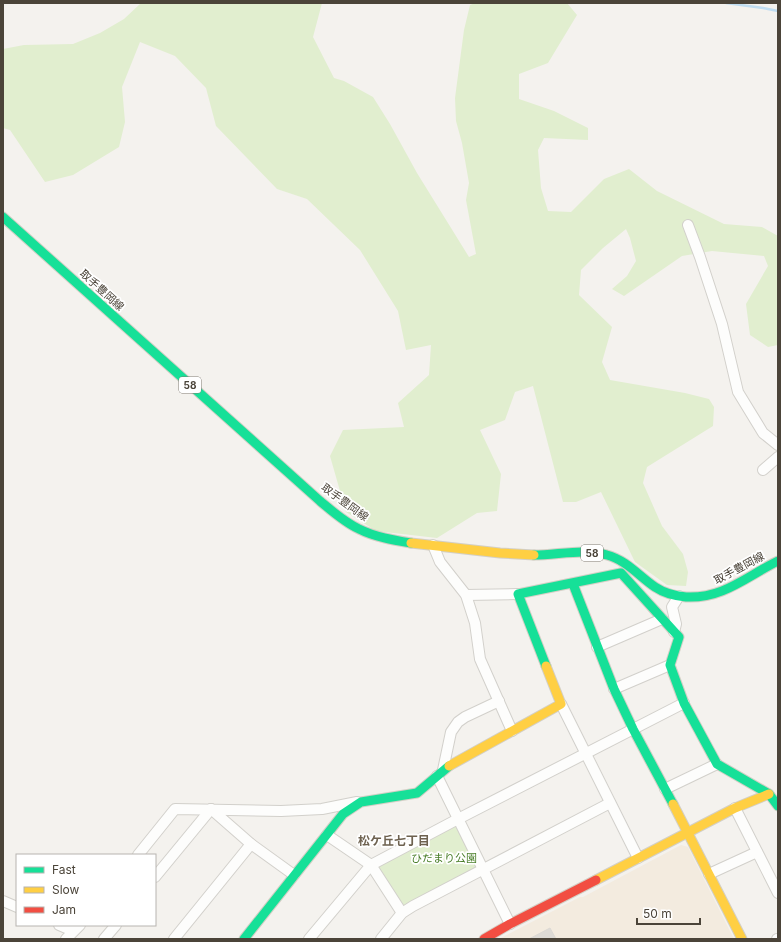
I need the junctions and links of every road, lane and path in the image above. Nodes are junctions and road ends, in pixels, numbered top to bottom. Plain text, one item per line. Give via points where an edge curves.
1 (3, 217) edge
2 (688, 224) dead end
3 (778, 445) edge
4 (778, 457) edge
5 (763, 470) dead end
6 (433, 545) junction
7 (778, 561) edge
8 (573, 584) junction
9 (518, 594) junction
10 (466, 595) junction
11 (679, 596) junction
12 (662, 619) junction
13 (674, 632) junction
14 (598, 647) junction
15 (670, 665) junction
16 (614, 689) junction
17 (499, 701) junction
18 (684, 703) junction
19 (561, 704) junction
20 (633, 729) junction
21 (512, 731) junction
22 (585, 753) junction
23 (717, 764) junction
24 (440, 773) junction
25 (665, 789) junction
26 (769, 794) junction
27 (361, 802) junction
28 (610, 803) junction
29 (778, 806) edge
30 (735, 808) junction
31 (211, 809) junction
32 (458, 819) junction
33 (688, 833) junction
34 (327, 835) junction
35 (251, 844) junction
36 (757, 852) junction
37 (139, 854) edge
38 (638, 858) junction
39 (371, 865) junction
40 (484, 869) junction
41 (710, 874) junction
42 (294, 875) junction
43 (156, 876) edge
44 (777, 888) edge
45 (3, 901) edge
46 (16, 907) edge
47 (402, 913) junction
48 (510, 924) junction
49 (61, 926) edge
50 (115, 926) edge
51 (73, 932) edge
52 (104, 939) edge
53 (174, 939) edge
54 (244, 939) edge
55 (309, 939) edge
56 (381, 939) edge
57 (484, 939) edge
58 (742, 939) edge

1 - 6 street, 取手豊岡線 / 58 via 340,517 358,529 379,536
2 - 3 street via 722,324 738,392 763,433
4 - 5 street
6 - 10 street via 440,562
6 - 11 street, 取手豊岡線 / 58 via 512,555 584,552 606,554 628,564 656,588
7 - 11 street, 取手豊岡線 / 58 via 723,591 701,597
8 - 9 street
8 - 12 street via 621,573
8 - 14 street
9 - 10 street
9 - 19 street
10 - 17 street via 475,623 480,659
11 - 13 street via 672,607 676,624
12 - 13 street
12 - 14 street
13 - 15 street via 679,637
14 - 16 street
15 - 16 street
15 - 18 street
16 - 20 street
17 - 21 street
17 - 24 street via 458,722 451,732
18 - 20 street
18 - 23 street
19 - 21 street
19 - 22 street
20 - 22 street
20 - 25 street
21 - 24 street
22 - 28 street
22 - 32 street
23 - 25 street
23 - 26 street
24 - 27 street via 417,793
24 - 32 street
25 - 33 street
26 - 29 street
26 - 30 street
27 - 31 street via 322,809 288,811
27 - 34 street via 343,814
28 - 38 street
28 - 40 street
30 - 33 street
30 - 36 street
31 - 35 street
31 - 37 street via 175,809
31 - 43 street
32 - 39 street
32 - 40 street
33 - 38 street
33 - 41 street
34 - 39 street
34 - 42 street
35 - 42 street
35 - 53 street
36 - 41 street
36 - 44 street
38 - 48 street
39 - 47 street
39 - 55 street
40 - 47 street
40 - 48 street
41 - 58 street
42 - 54 street
45 - 46 street
47 - 56 street
48 - 57 street
49 - 51 street
50 - 52 street

